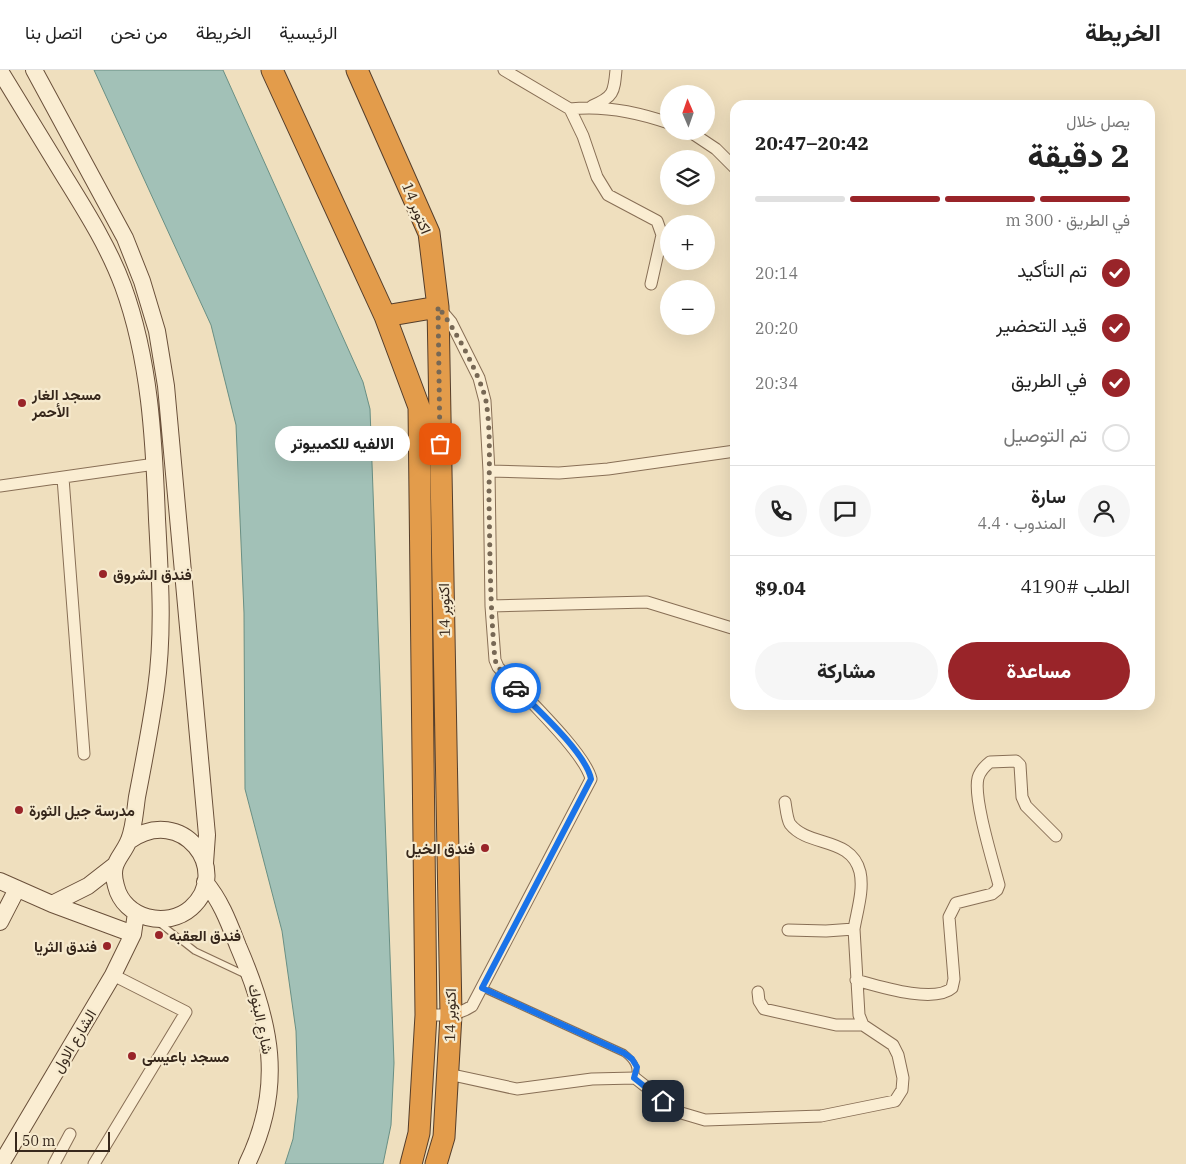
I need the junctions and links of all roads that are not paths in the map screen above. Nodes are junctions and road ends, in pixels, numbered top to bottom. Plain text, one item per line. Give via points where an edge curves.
1 (34, 70) edge
2 (272, 70) edge
3 (357, 70) edge
4 (504, 70) edge
5 (616, 70) edge
6 (0, 71) edge
7 (592, 106) junction
8 (570, 109) junction
9 (660, 120) edge
10 (702, 140) edge
11 (730, 163) edge
12 (651, 284) dead end
13 (438, 307) junction
14 (385, 316) junction
15 (730, 452) edge
16 (155, 464) junction
17 (489, 471) junction
18 (63, 478) junction
19 (0, 486) edge
20 (490, 606) junction
21 (730, 627) edge
22 (84, 754) dead end
23 (784, 802) dead end
24 (1056, 836) dead end
25 (129, 842) junction
26 (115, 866) junction
27 (205, 874) junction
28 (0, 881) edge
29 (17, 888) junction
30 (52, 904) junction
31 (136, 913) junction
32 (154, 920) junction
33 (0, 922) edge
34 (854, 929) junction
35 (788, 930) dead end
36 (133, 934) junction
37 (114, 975) junction
38 (252, 977) junction
39 (856, 980) junction
40 (482, 988) junction
41 (758, 992) dead end
42 (426, 1015) junction
43 (452, 1015) junction
44 (862, 1025) junction
45 (448, 1074) junction
46 (634, 1078) junction
47 (70, 1134) dead end
48 (1, 1164) edge
49 (54, 1164) edge
50 (94, 1164) edge
51 (247, 1164) edge
52 (411, 1164) edge
53 (436, 1164) edge

1 - 27 main road via 125,238 142,281 156,331 172,445 207,835
2 - 14 highway
3 - 13 highway, 14 اكتوبر via 429,233
4 - 8 street
5 - 7 street via 614,92
6 - 16 main road via 99,233 122,284 139,334
7 - 8 street
7 - 9 street
8 - 12 street via 597,177 608,195 657,221 662,235
10 - 11 street
13 - 14 highway
13 - 17 street via 451,322 479,378 486,401
13 - 43 highway, 14 اكتوبر
14 - 42 highway via 419,407
15 - 17 street via 559,473
16 - 18 street
16 - 25 main road via 162,650
17 - 20 street
18 - 19 street
18 - 22 street
20 - 21 street via 646,602
20 - 40 street via 498,667 576,752 589,770 591,779
23 - 34 street via 789,823 799,832 838,847 855,858 861,889
24 - 39 street via 1026,806 1022,797 1020,765 1016,761 990,762 978,781 981,815 998,885 992,894 956,903 952,910 949,917 952,988 940,995 910,993
25 - 26 main road via 120,852
25 - 27 main road via 150,830 174,831 194,844
26 - 30 main road via 88,886
26 - 31 main road via 119,895
27 - 32 main road via 201,895 193,906 168,919
27 - 38 main road, شارع البنوك
28 - 29 main road
29 - 30 main road
29 - 33 main road
30 - 36 main road
31 - 32 main road
31 - 36 main road, الشارع الاول
32 - 38 lane via 195,952
34 - 35 street
34 - 39 street
36 - 37 main road, الشارع الاول
37 - 48 main road, الشارع الاول
37 - 50 street via 186,1012
38 - 51 main road, شارع البنوك via 268,1039 271,1076 267,1115
39 - 44 street via 858,1015
40 - 43 street via 472,1006
40 - 46 lane via 624,1053 637,1067
41 - 44 street via 764,1009 836,1025
42 - 43 street
42 - 52 highway via 418,1133
43 - 45 highway, 14 اكتوبر
44 - 46 street via 893,1045 898,1055 903,1078 902,1090 895,1101 822,1116 705,1120 678,1112
45 - 46 street via 517,1089 592,1079
45 - 53 highway, 14 اكتوبر via 444,1137
47 - 49 street

